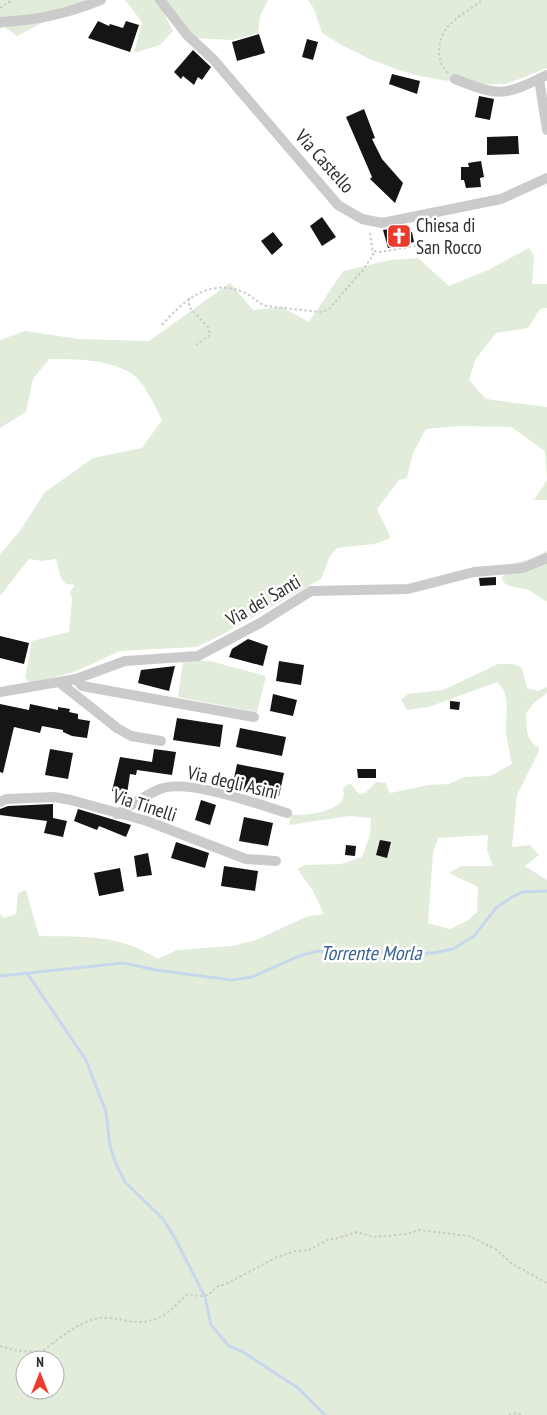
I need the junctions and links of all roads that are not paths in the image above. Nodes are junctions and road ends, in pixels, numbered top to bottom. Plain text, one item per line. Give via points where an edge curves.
1 (100, 0) edge
2 (160, 0) edge
3 (0, 22) edge
4 (543, 77) edge
5 (455, 79) road end
6 (547, 130) edge
7 (547, 178) edge
8 (547, 558) edge
9 (76, 679) junction
10 (58, 682) junction
11 (0, 692) edge
12 (254, 717) dead end
13 (161, 741) dead end
14 (0, 802) edge
15 (288, 813) dead end
16 (117, 814) junction
17 (276, 861) dead end

1 - 3 street via 69,13 30,21
2 - 7 street, Via Castello via 187,35 214,60 338,205 368,220 382,223 501,199
4 - 5 street via 514,91 488,92
4 - 6 street
8 - 9 street, Via dei Santi via 522,568 474,572 408,589 311,591 260,624 198,656 125,661
9 - 10 street, Via dei Santi
9 - 12 street via 82,686
10 - 11 street, Via dei Santi
10 - 13 street via 117,728 131,736
14 - 16 street, Via Tinelli via 54,797
15 - 16 street, Via degli Asini via 179,785 161,788
16 - 17 street, Via Tinelli via 147,821 246,859

